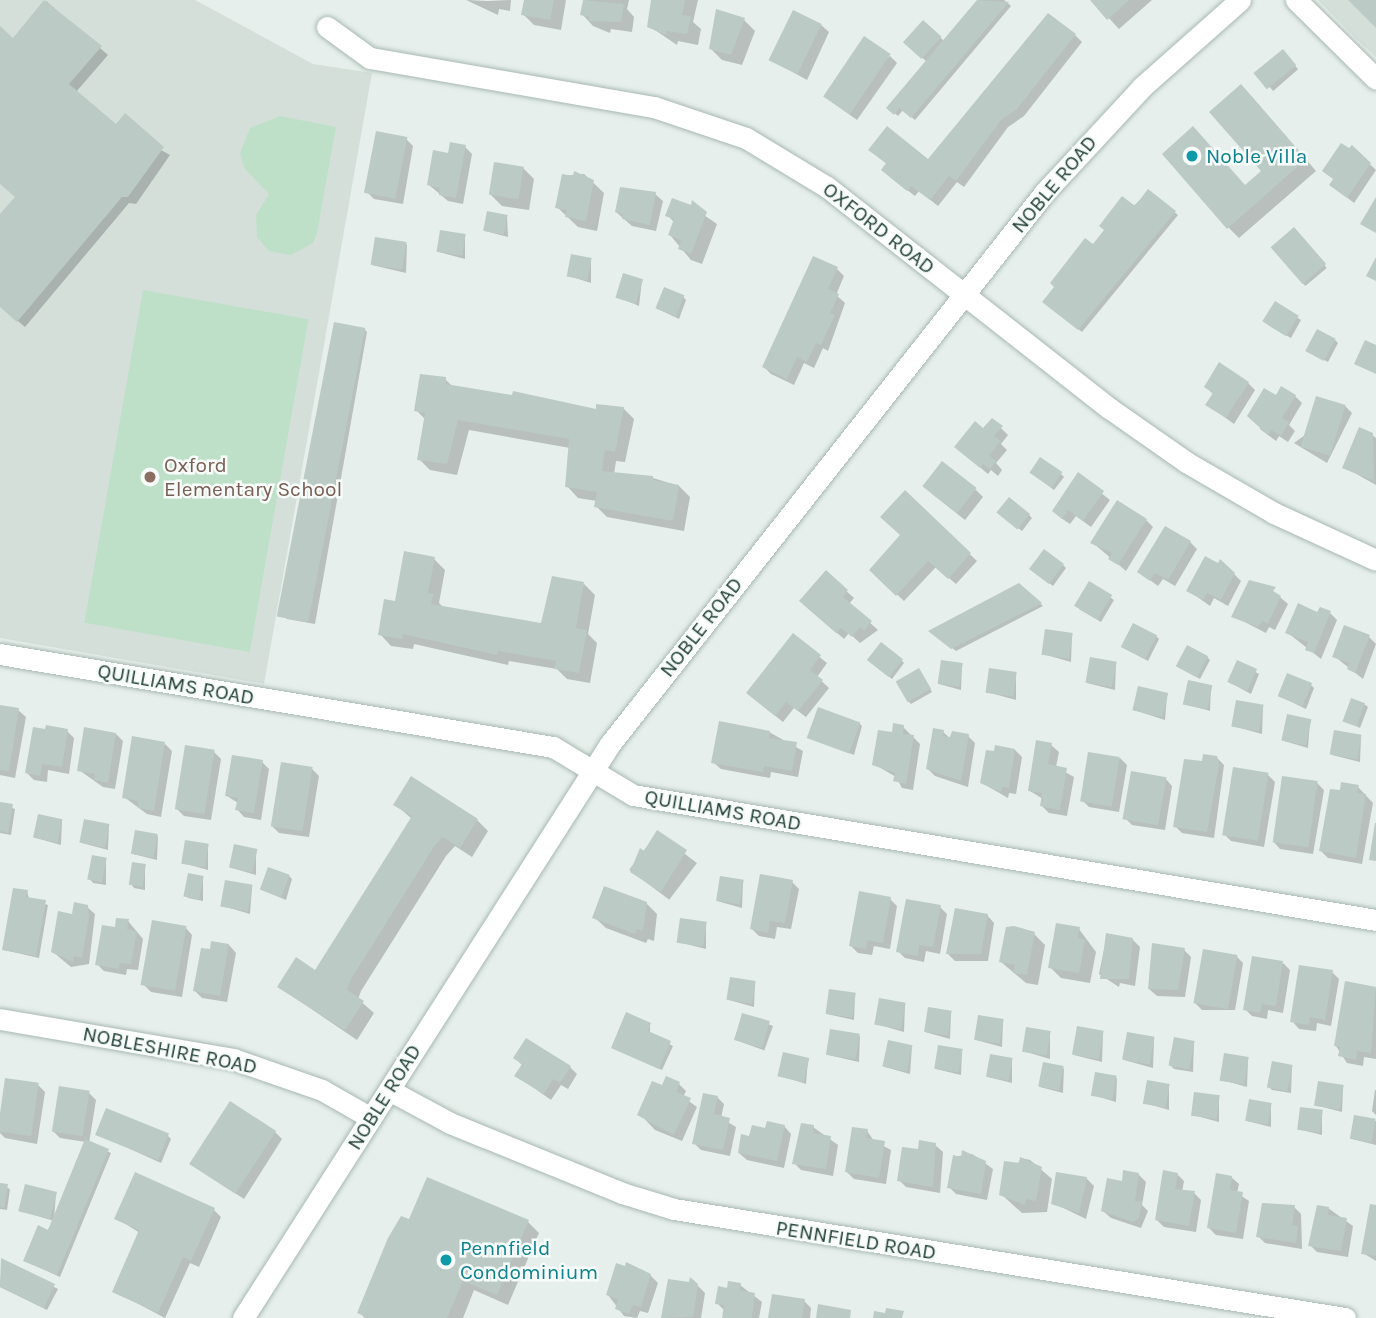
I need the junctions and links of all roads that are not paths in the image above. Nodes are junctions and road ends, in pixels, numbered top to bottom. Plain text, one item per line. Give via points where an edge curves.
1 (1240, 0) edge
2 (1297, 0) edge
3 (327, 27) dead end
4 (1376, 79) edge
5 (964, 294) junction
6 (1376, 560) edge
7 (0, 654) edge
8 (592, 771) junction
9 (1376, 920) edge
10 (0, 1019) edge
11 (389, 1090) junction
12 (371, 1118) junction
13 (243, 1318) edge
14 (1345, 1318) edge

1 - 5 street, NOBLE ROAD via 1104,126
2 - 4 street
3 - 5 street, OXFORD ROAD via 370,58 644,105 724,129 800,169
5 - 6 street, OXFORD ROAD via 1186,462 1274,513
5 - 8 street, NOBLE ROAD
7 - 8 street, QUILLIAMS ROAD via 553,747
8 - 9 street, QUILLIAMS ROAD via 634,795
8 - 11 street, NOBLE ROAD
10 - 12 street, NOBLESHIRE ROAD via 233,1059 322,1090
11 - 12 street, NOBLE ROAD
11 - 14 street, PENNFIELD ROAD via 450,1123 622,1193 674,1209
12 - 13 street, NOBLE ROAD

